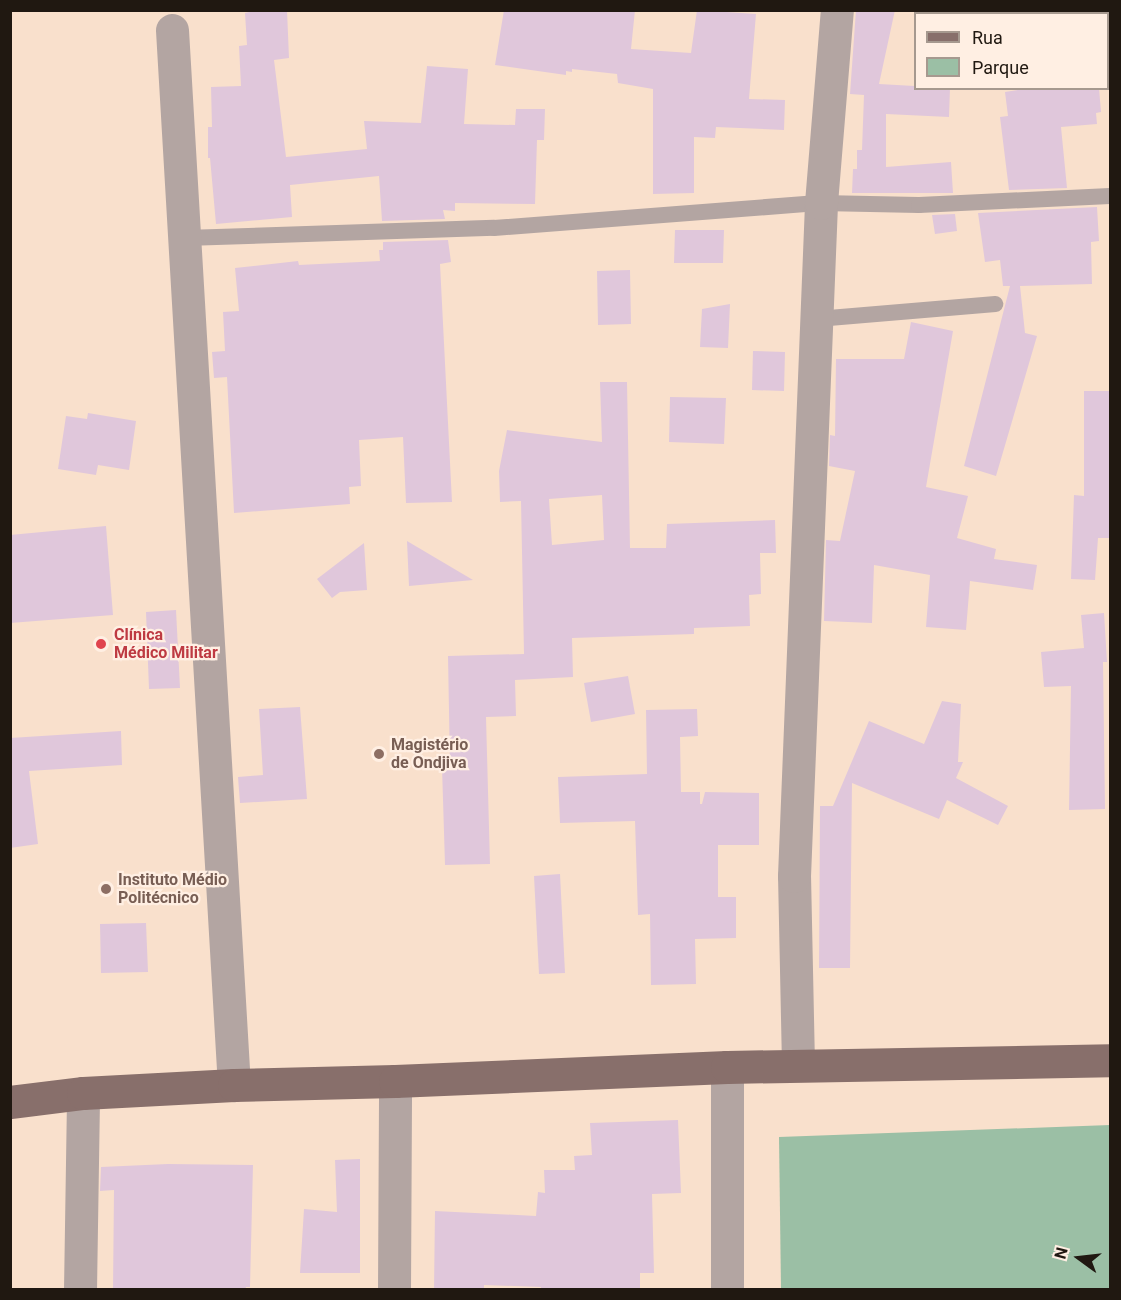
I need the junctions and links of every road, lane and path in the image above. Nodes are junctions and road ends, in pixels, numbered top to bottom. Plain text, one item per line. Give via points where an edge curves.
1 (837, 10) edge
2 (171, 30) dead end
3 (1110, 196) edge
4 (821, 203) junction
5 (185, 238) junction
6 (995, 304) dead end
7 (816, 320) junction
8 (1110, 1060) edge
9 (798, 1065) junction
10 (727, 1067) junction
11 (395, 1081) junction
12 (234, 1085) junction
13 (83, 1093) junction
14 (10, 1102) edge
15 (80, 1290) edge
16 (394, 1290) edge
17 (727, 1290) edge

1 - 4 street
2 - 5 street
3 - 4 lane via 918,204
4 - 5 lane via 494,228
4 - 7 street
5 - 12 street
6 - 7 lane
7 - 9 street via 794,876
8 - 9 main road
9 - 10 main road
10 - 11 main road
10 - 17 street
11 - 12 main road
11 - 16 street
12 - 13 main road
13 - 14 main road
13 - 15 street

